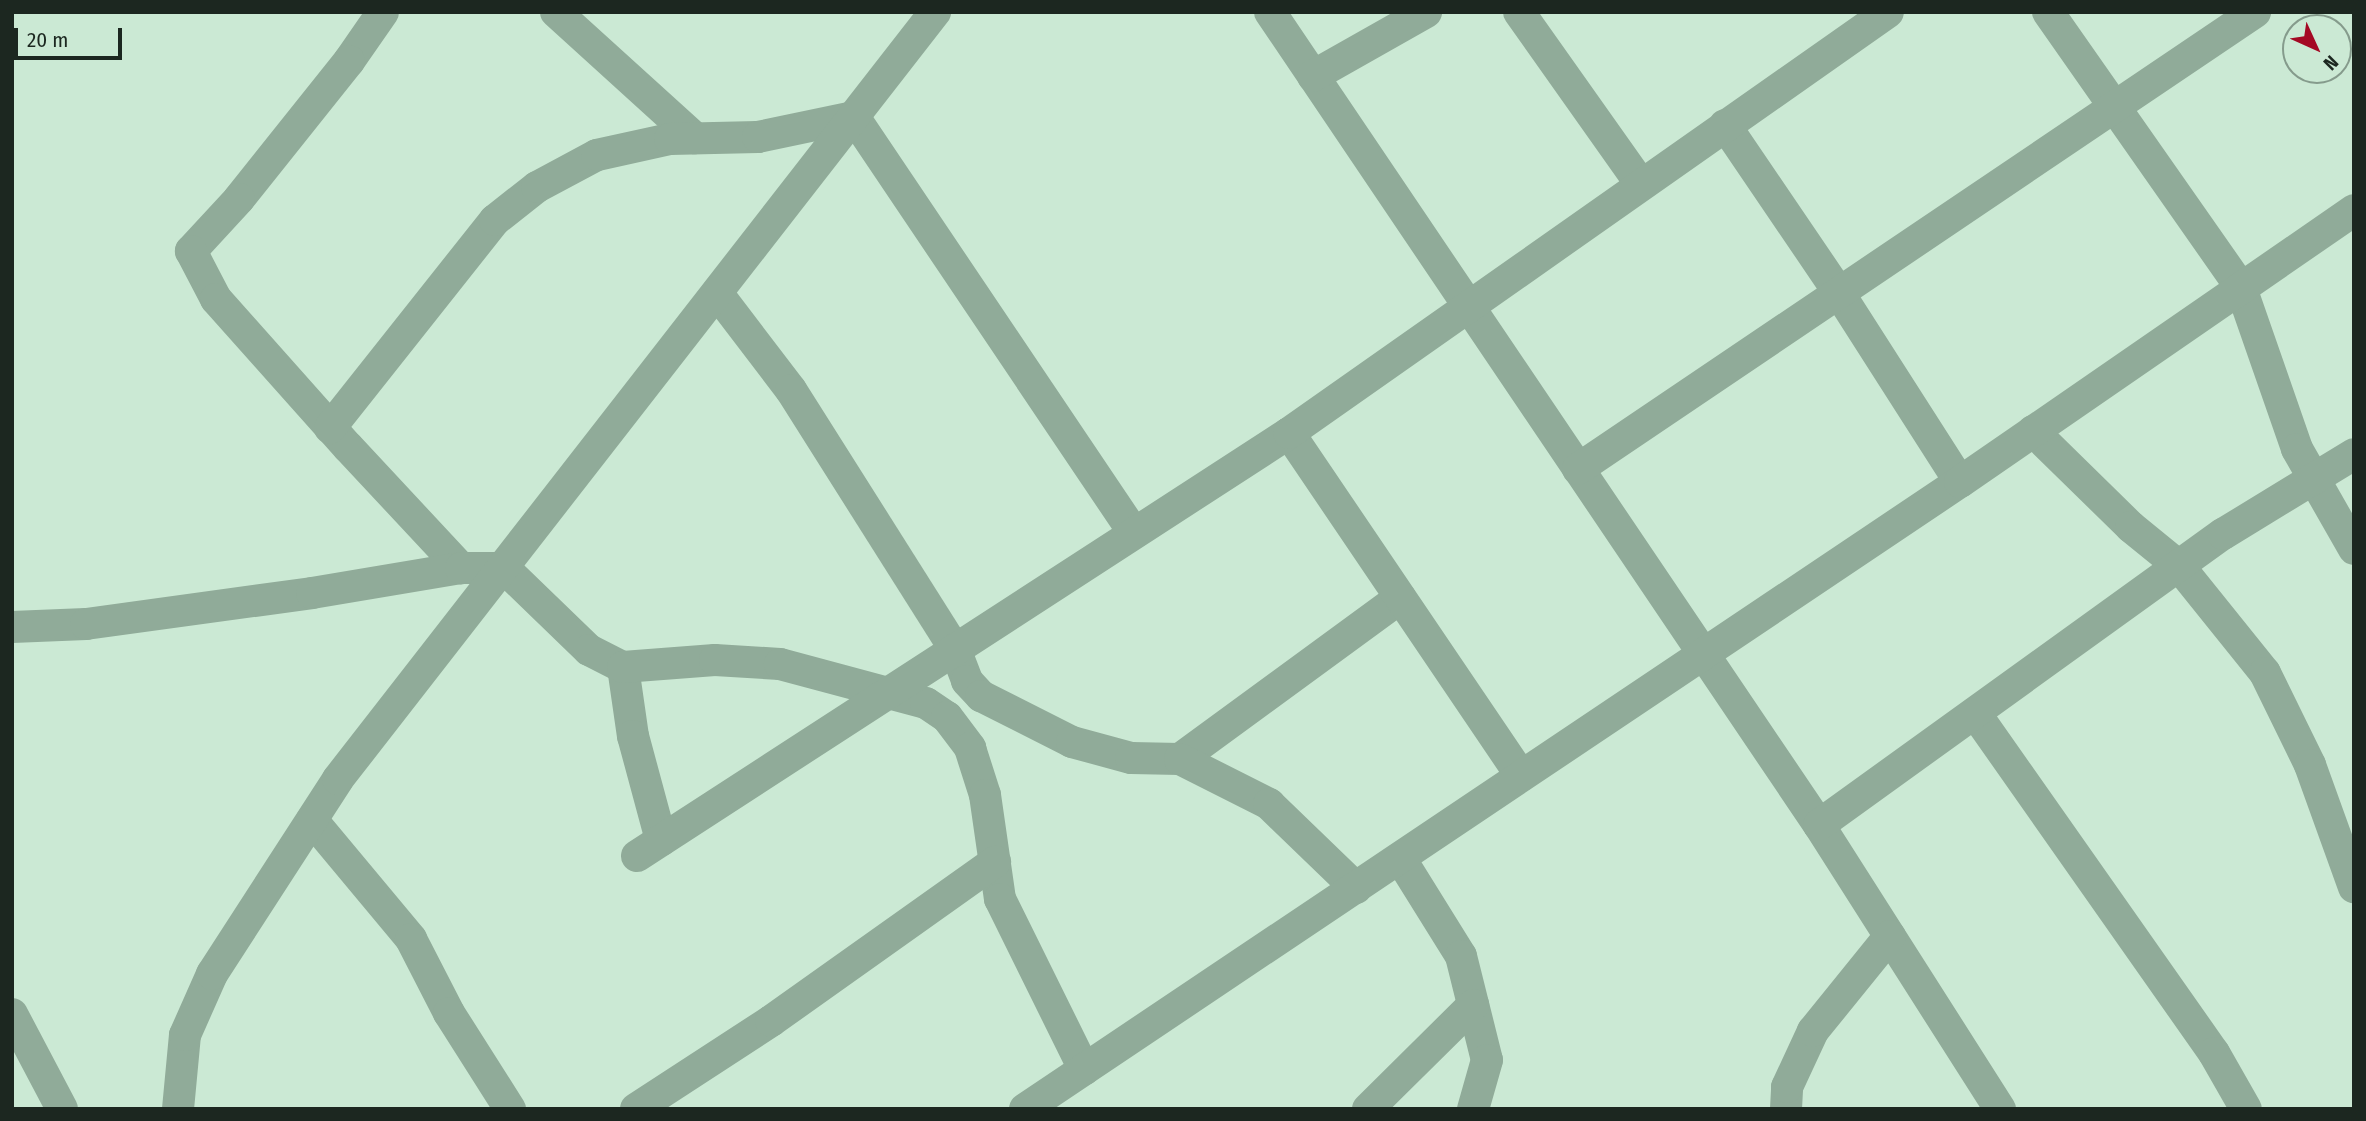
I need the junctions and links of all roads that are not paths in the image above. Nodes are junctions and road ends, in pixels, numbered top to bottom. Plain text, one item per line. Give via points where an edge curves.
1 (383, 12) edge
2 (556, 12) edge
3 (936, 12) edge
4 (1270, 12) edge
5 (1426, 12) edge
6 (1519, 12) edge
7 (1888, 12) edge
8 (2048, 12) edge
9 (2255, 12) edge
10 (1313, 76) junction
11 (2115, 107) junction
12 (853, 117) junction
13 (1725, 125) junction
14 (695, 138) junction
15 (1641, 184) junction
16 (2354, 210) edge
17 (2241, 288) junction
18 (717, 293) junction
19 (1839, 293) junction
20 (1468, 305) junction
21 (330, 428) junction
22 (2034, 431) junction
23 (1289, 433) junction
24 (2354, 454) edge
25 (1578, 469) junction
26 (2314, 480) junction
27 (1959, 482) junction
28 (1134, 533) junction
29 (2354, 549) edge
30 (2179, 566) junction
31 (461, 568) junction
32 (504, 568) junction
33 (1400, 598) junction
34 (12, 627) edge
35 (955, 649) junction
36 (1703, 654) junction
37 (623, 667) junction
38 (890, 692) junction
39 (981, 696) junction
40 (1975, 713) junction
41 (947, 717) junction
42 (1180, 759) junction
43 (1521, 776) junction
44 (312, 820) junction
45 (1819, 825) junction
46 (1400, 858) junction
47 (995, 862) junction
48 (2354, 887) edge
49 (1356, 888) junction
50 (1889, 936) junction
51 (1473, 1005) junction
52 (12, 1014) edge
53 (21, 1048) edge
54 (1084, 1069) junction
55 (62, 1109) edge
56 (178, 1109) edge
57 (510, 1109) edge
58 (636, 1109) edge
59 (1025, 1109) edge
60 (1368, 1109) edge
61 (1473, 1109) edge
62 (1786, 1109) edge
63 (2000, 1109) edge
64 (2246, 1109) edge

1 - 21 street via 247,188 191,251 216,299
2 - 14 street
3 - 12 street
4 - 10 street
5 - 10 street
6 - 15 street
7 - 13 street
8 - 11 street
9 - 11 street
10 - 20 street
11 - 17 street
11 - 19 street
12 - 14 street via 758,138
12 - 18 street
12 - 28 street
13 - 15 street
13 - 19 street
14 - 21 street via 597,155 537,187 495,220
15 - 20 street
16 - 17 street
17 - 22 street
17 - 26 street via 2297,449
18 - 32 street
18 - 35 street via 792,390
19 - 25 street
19 - 27 street
20 - 23 street
20 - 25 street
21 - 31 street
22 - 27 street
22 - 30 street via 2131,527
23 - 28 street
23 - 33 street
24 - 26 street
25 - 36 street
26 - 29 street
26 - 30 street
27 - 36 street
28 - 35 street
30 - 40 street
30 - 48 street via 2265,673 2311,765
31 - 32 street
31 - 34 street via 86,624
32 - 37 street via 589,650
32 - 44 street via 338,779
33 - 42 street
33 - 43 street
35 - 38 street
35 - 39 street via 967,681
36 - 43 street
36 - 45 street
37 - 38 street via 715,660 780,664
37 - 38 street via 649,848
38 - 41 street via 926,703
39 - 41 street
39 - 42 street via 1072,742 1131,758
40 - 45 street
40 - 64 street via 2214,1053
41 - 47 street via 970,748 985,795
42 - 49 street via 1269,804
43 - 46 street
44 - 56 street via 212,974 186,1035
44 - 57 street via 411,939 449,1013
45 - 50 street
46 - 49 street
46 - 51 street via 1461,956
47 - 54 street via 1000,899
47 - 58 street via 771,1021
49 - 54 street
50 - 62 street via 1813,1031 1787,1087
50 - 63 street
51 - 60 street
51 - 61 street via 1487,1060
52 - 53 street
53 - 55 street
54 - 59 street

